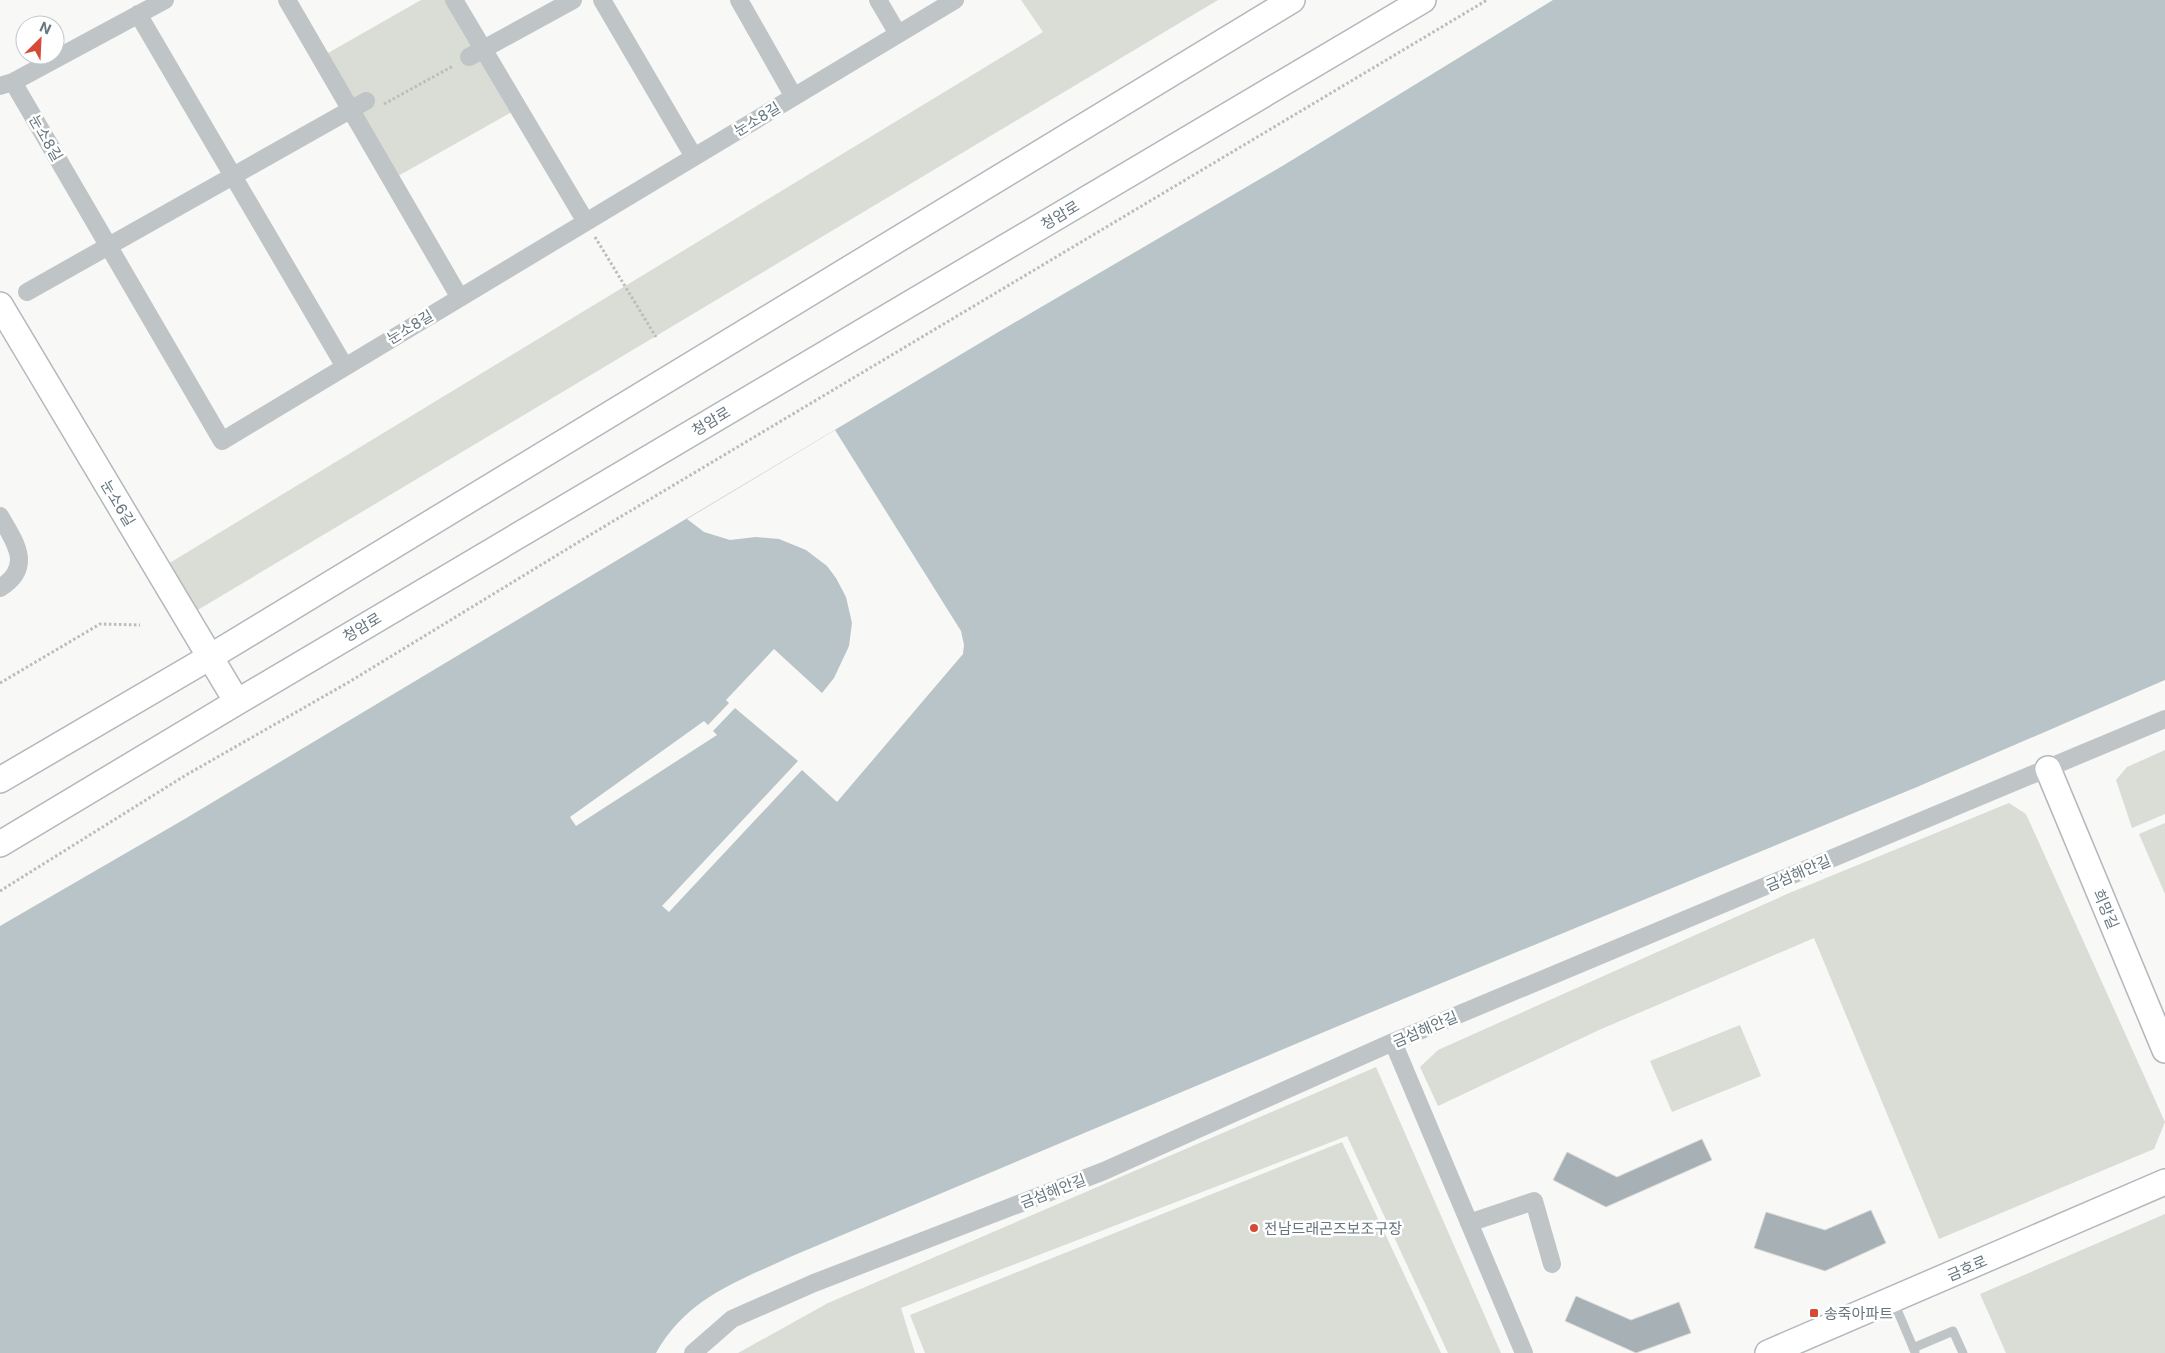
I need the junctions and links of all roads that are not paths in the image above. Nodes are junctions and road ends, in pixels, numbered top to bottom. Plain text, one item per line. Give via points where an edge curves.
1 (165, 0) edge
2 (287, 0) edge
3 (454, 0) edge
4 (573, 0) edge
5 (602, 0) edge
6 (739, 0) edge
7 (878, 0) edge
8 (955, 0) edge
9 (1292, 0) edge
10 (1423, 0) edge
11 (138, 14) junction
12 (898, 34) junction
13 (477, 53) junction
14 (6, 84) edge
15 (794, 96) junction
16 (366, 101) road end
17 (351, 110) junction
18 (694, 157) junction
19 (233, 176) junction
20 (586, 222) junction
21 (109, 246) junction
22 (27, 292) dead end
23 (460, 298) junction
24 (0, 305) edge
25 (345, 367) junction
26 (0, 516) edge
27 (0, 588) edge
28 (210, 657) junction
29 (236, 702) junction
30 (2165, 720) edge
31 (2048, 769) junction
32 (0, 780) edge
33 (0, 844) edge
34 (1393, 1042) junction
35 (2165, 1050) edge
36 (2165, 1182) edge
37 (1469, 1222) junction
38 (1552, 1264) dead end
39 (1892, 1300) junction
40 (1914, 1351) edge
41 (693, 1353) edge
42 (1524, 1353) edge
43 (1768, 1353) edge
44 (1963, 1353) edge

1 - 11 street, 눈소8길
2 - 17 street
3 - 13 street
4 - 13 street
5 - 18 street
6 - 15 street
7 - 12 street
8 - 12 street, 눈소8길
9 - 28 main road
10 - 29 main road, 청암로
11 - 14 street, 눈소8길
11 - 19 street
12 - 15 street, 눈소8길
13 - 20 street
14 - 21 street, 눈소8길
15 - 18 street, 눈소8길
16 - 17 street
17 - 19 street
17 - 23 street
18 - 20 street, 눈소8길
19 - 21 street
19 - 25 street
20 - 23 street, 눈소8길
21 - 22 street
21 - 25 street, 눈소8길 via 222,441
23 - 25 street, 눈소8길
24 - 28 main road, 눈소6길
26 - 27 street via 19,549 18,570
28 - 29 main road, 눈소6길
28 - 32 main road
29 - 33 main road, 청암로
30 - 31 street, 금섬해안길
31 - 34 street, 금섬해안길
31 - 35 main road, 희망길
34 - 37 street
34 - 41 street, 금섬해안길 via 1104,1171 732,1319
36 - 39 main road, 금호로
37 - 38 street via 1534,1201
37 - 42 street
39 - 40 lane
39 - 43 main road, 금호로
40 - 44 lane via 1953,1331

